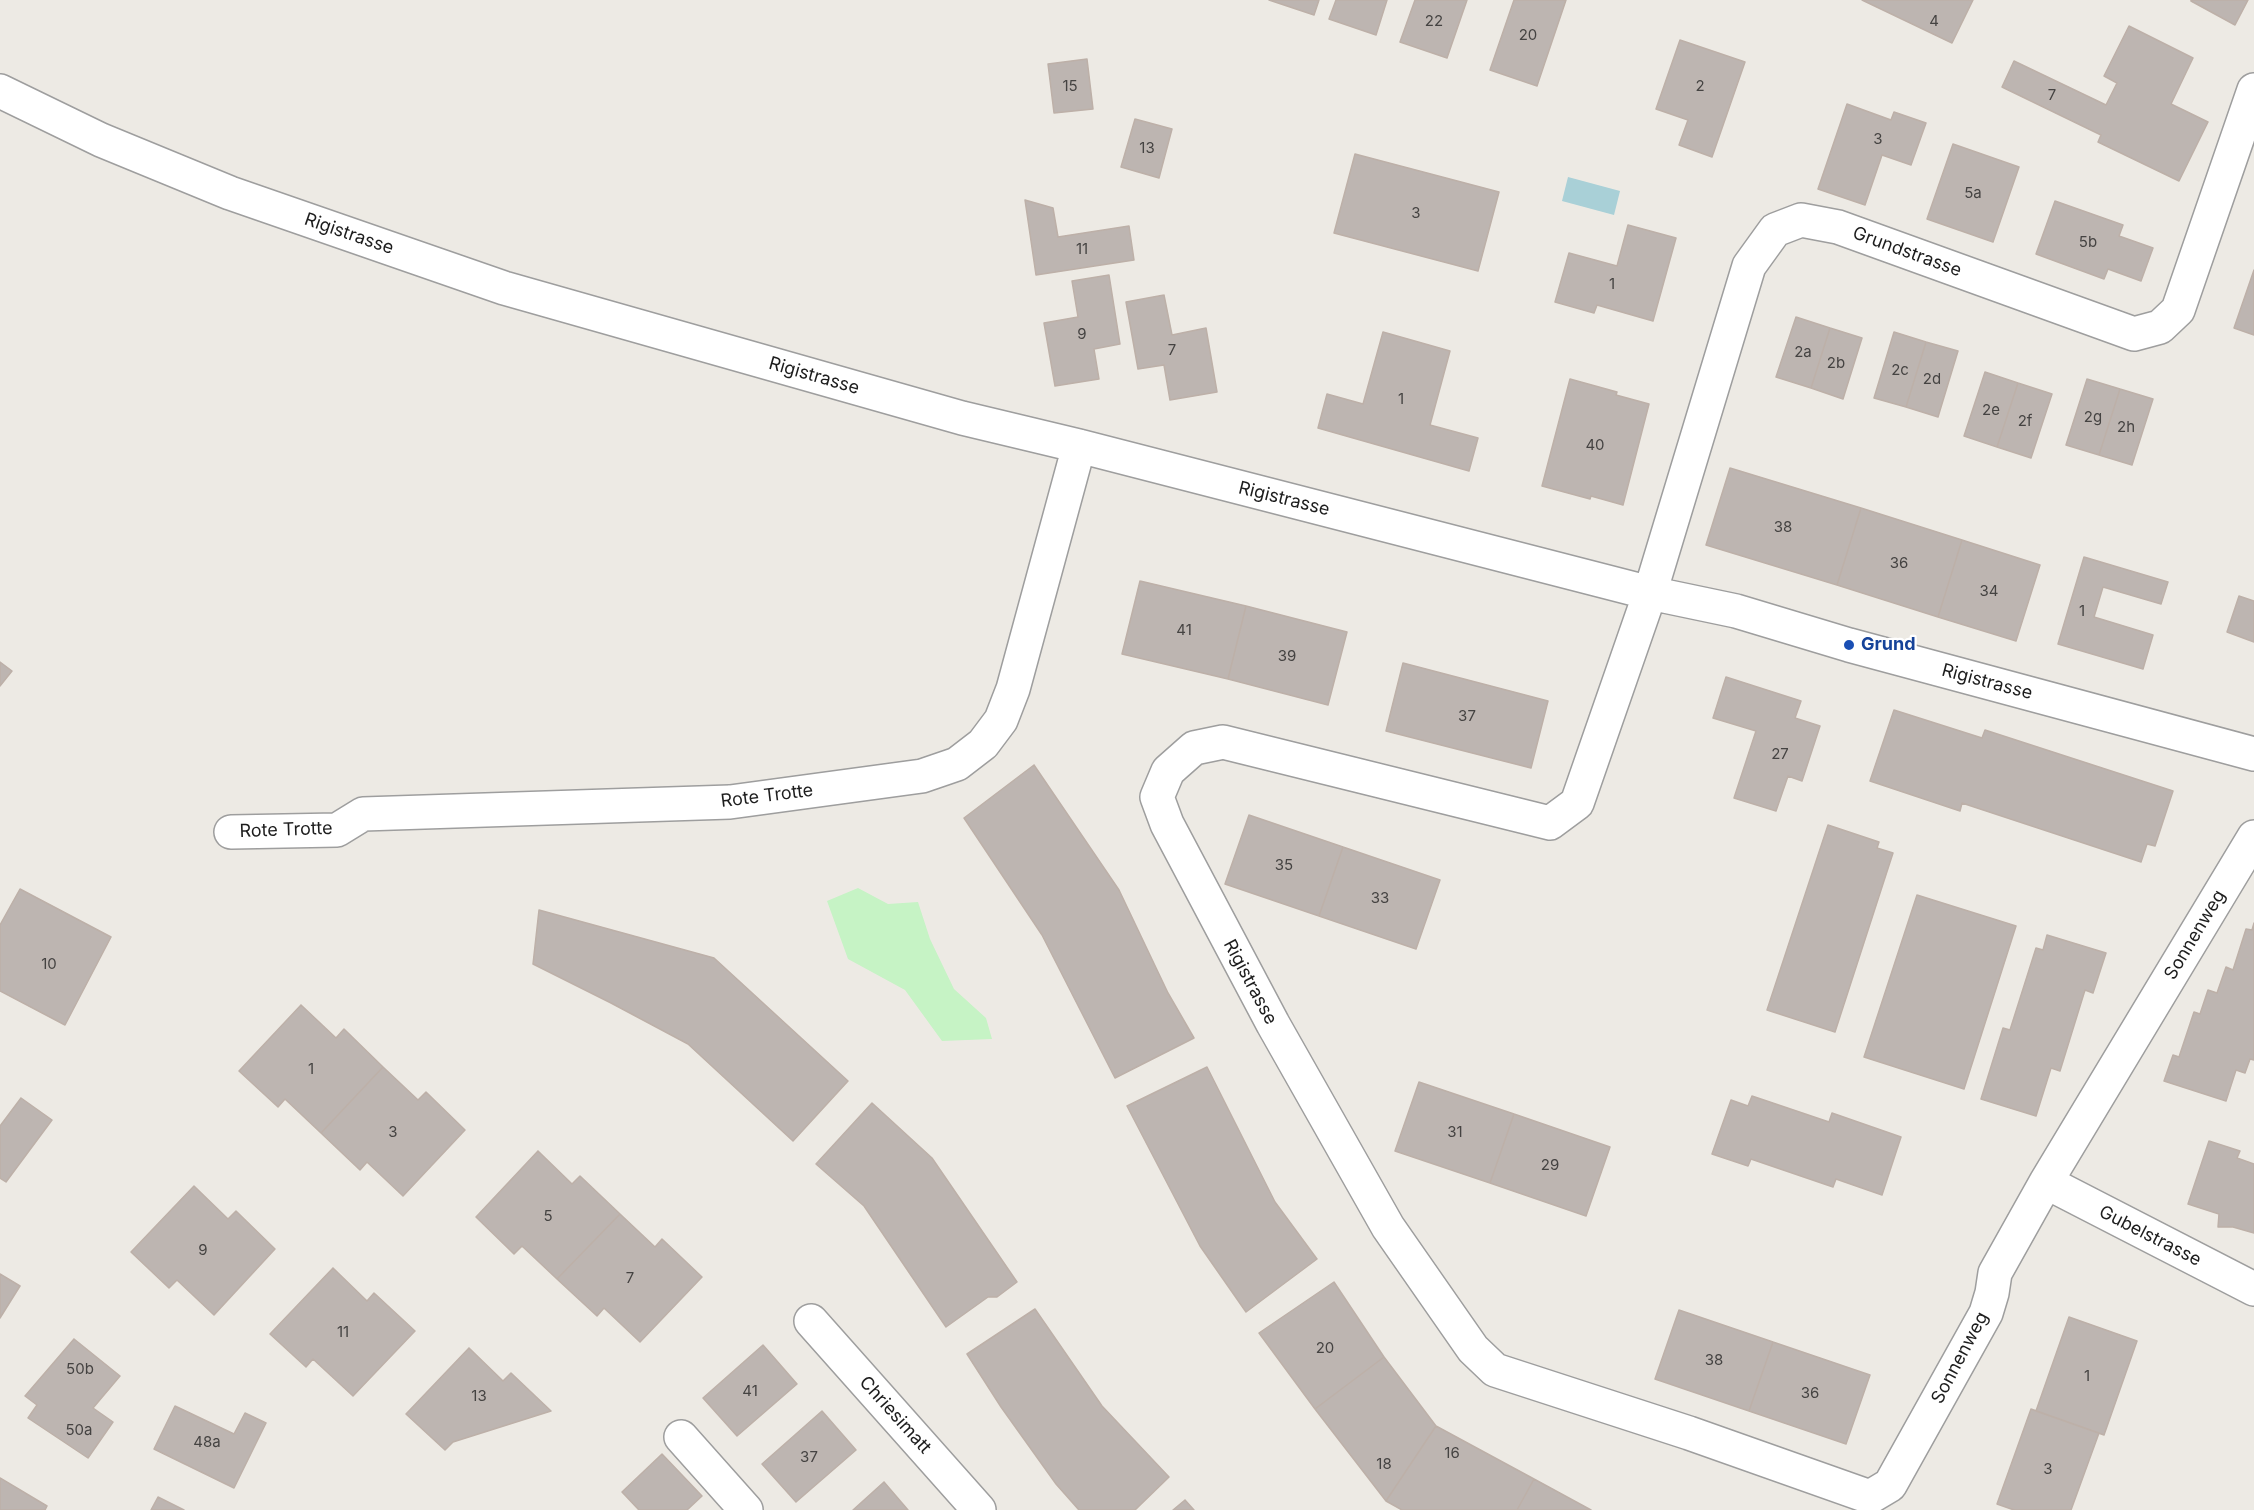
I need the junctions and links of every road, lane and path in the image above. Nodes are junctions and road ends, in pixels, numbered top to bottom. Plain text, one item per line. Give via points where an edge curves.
1 (2254, 90) edge
2 (0, 91) edge
3 (1079, 446) junction
4 (1650, 592) junction
5 (2254, 754) edge
6 (231, 832) dead end
7 (2254, 837) edge
8 (2046, 1182) junction
9 (2254, 1289) edge
10 (812, 1321) dead end
11 (1495, 1370) joint
12 (681, 1437) dead end
13 (746, 1510) edge
14 (979, 1510) edge

1 - 4 street, Grundstrasse via 2178,310 2160,327 2134,334 1838,227 1801,220 1775,230 1749,266
2 - 3 street, Rigistrasse via 101,140 230,193 504,288 962,418
3 - 4 street, Rigistrasse
3 - 6 street, Rote Trotte via 1013,689 1001,720 983,744 957,764 922,776 730,802 363,814 337,830
4 - 5 street, Rigistrasse via 1736,611
4 - 11 street, Rigistrasse via 1577,803 1550,823 1223,742 1194,748 1168,771 1157,796 1167,824 1273,1024 1388,1227 1473,1349
7 - 8 street, Sonnenweg
8 - 9 street, Gubelstrasse
8 - 11 street, Sonnenweg via 1995,1273 1986,1312 1890,1485 1870,1497
10 - 14 street, Chriesimatt
12 - 13 street

